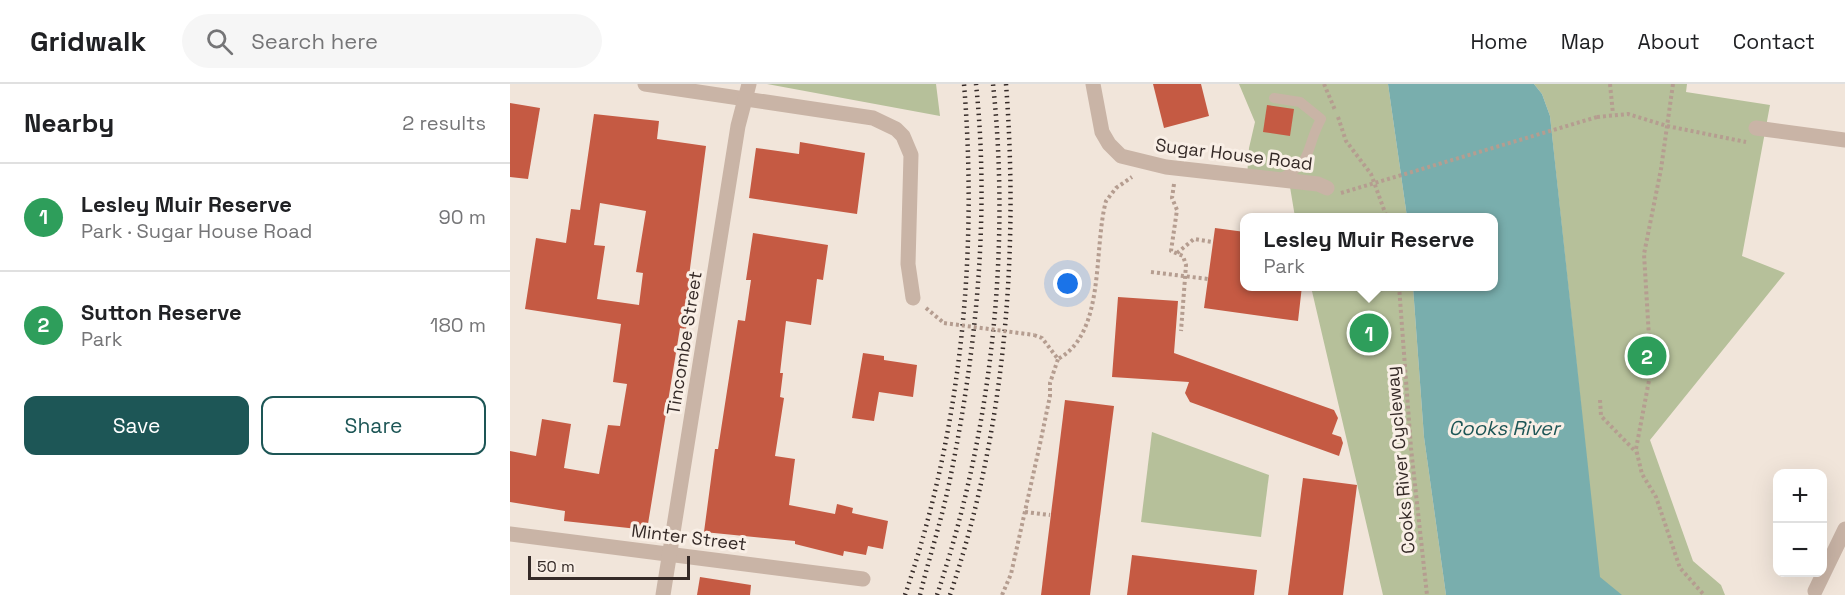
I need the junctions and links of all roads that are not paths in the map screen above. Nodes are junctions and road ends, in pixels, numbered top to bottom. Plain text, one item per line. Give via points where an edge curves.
1 (645, 84) edge
2 (1093, 84) edge
3 (748, 91) edge
4 (1274, 98) dead end
5 (1756, 128) road end
6 (1845, 140) edge
7 (1278, 180) junction
8 (1334, 191) road end
9 (913, 298) dead end
10 (1845, 529) edge
11 (510, 534) edge
12 (670, 555) junction
13 (863, 579) dead end
14 (1815, 591) dead end
15 (663, 595) edge

1 - 3 street
2 - 7 street, Sugar House Road via 1102,132 1121,156 1177,168
3 - 9 street via 873,118 903,136 911,155 908,264
3 - 12 street, Tincombe Street via 738,126
4 - 7 lane via 1300,102 1321,120 1313,134 1308,158
5 - 6 street
7 - 8 street, Sugar House Road via 1318,184
10 - 14 street
11 - 12 street, Minter Street
12 - 13 street, Minter Street
12 - 15 street, Tincombe Street

